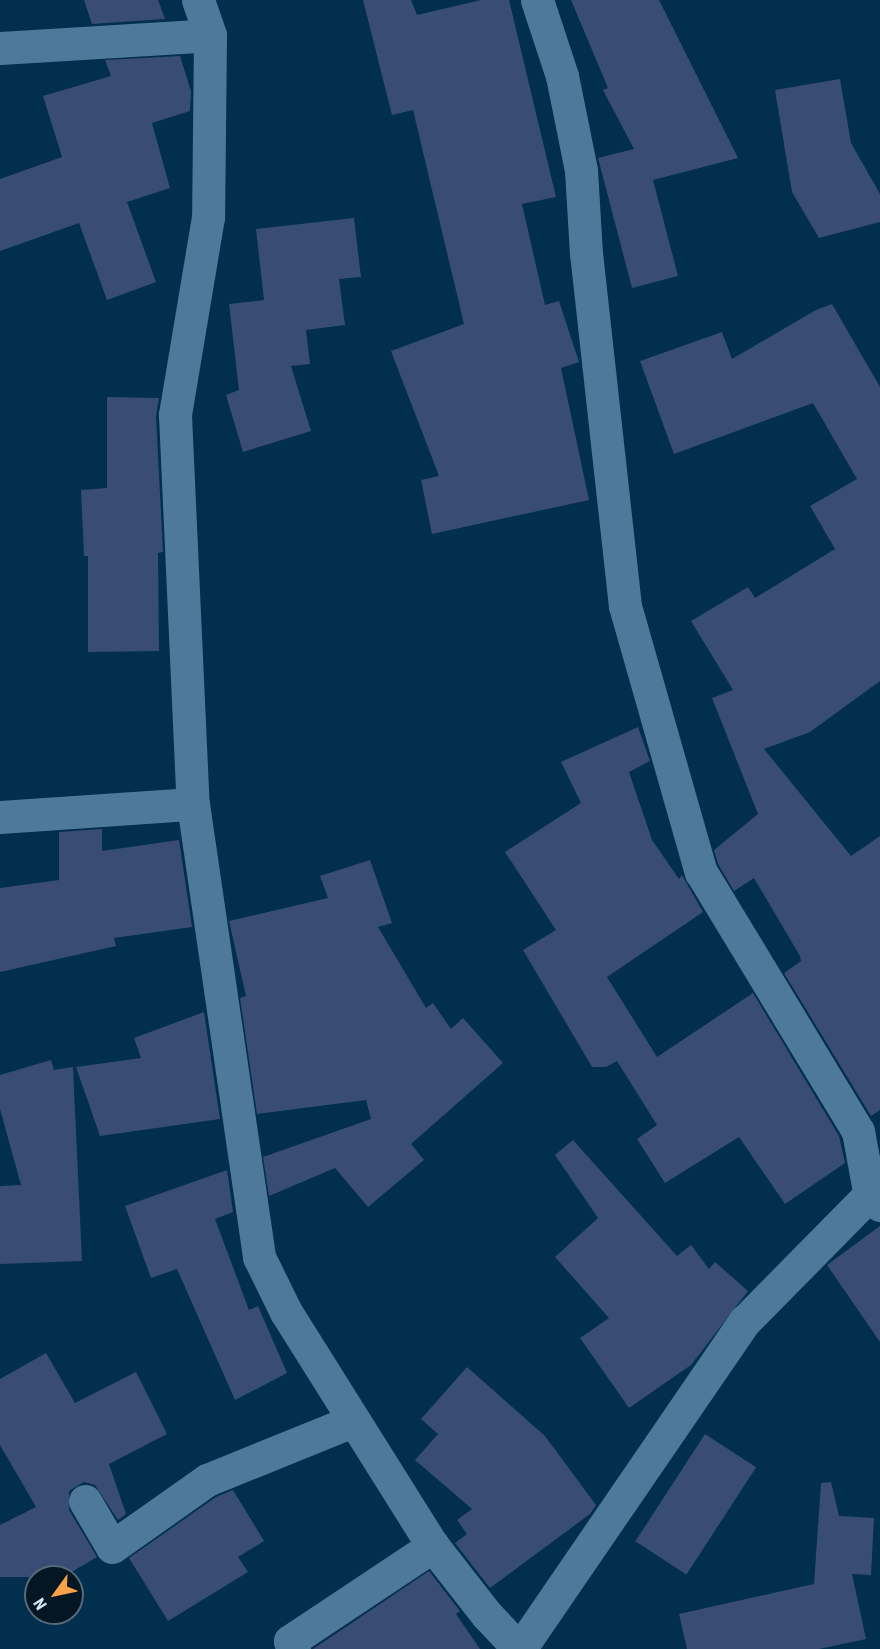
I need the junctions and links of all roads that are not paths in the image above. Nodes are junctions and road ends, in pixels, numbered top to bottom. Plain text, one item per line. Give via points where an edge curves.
1 (198, 0) edge
2 (537, 0) edge
3 (210, 35) junction
4 (0, 48) edge
5 (194, 804) junction
6 (0, 817) edge
7 (876, 1193) edge
8 (352, 1421) junction
9 (85, 1501) dead end
10 (434, 1546) junction
11 (294, 1649) edge
12 (519, 1649) edge

1 - 3 street
2 - 7 street via 562,76 581,170 586,253 625,606 700,872 858,1131
3 - 4 street
3 - 5 street via 208,217 175,415
5 - 6 street
5 - 8 street via 259,1257 286,1312
7 - 12 street via 745,1321
8 - 9 street via 207,1480 112,1547
8 - 10 street
10 - 11 street via 290,1641
10 - 12 street via 487,1615

